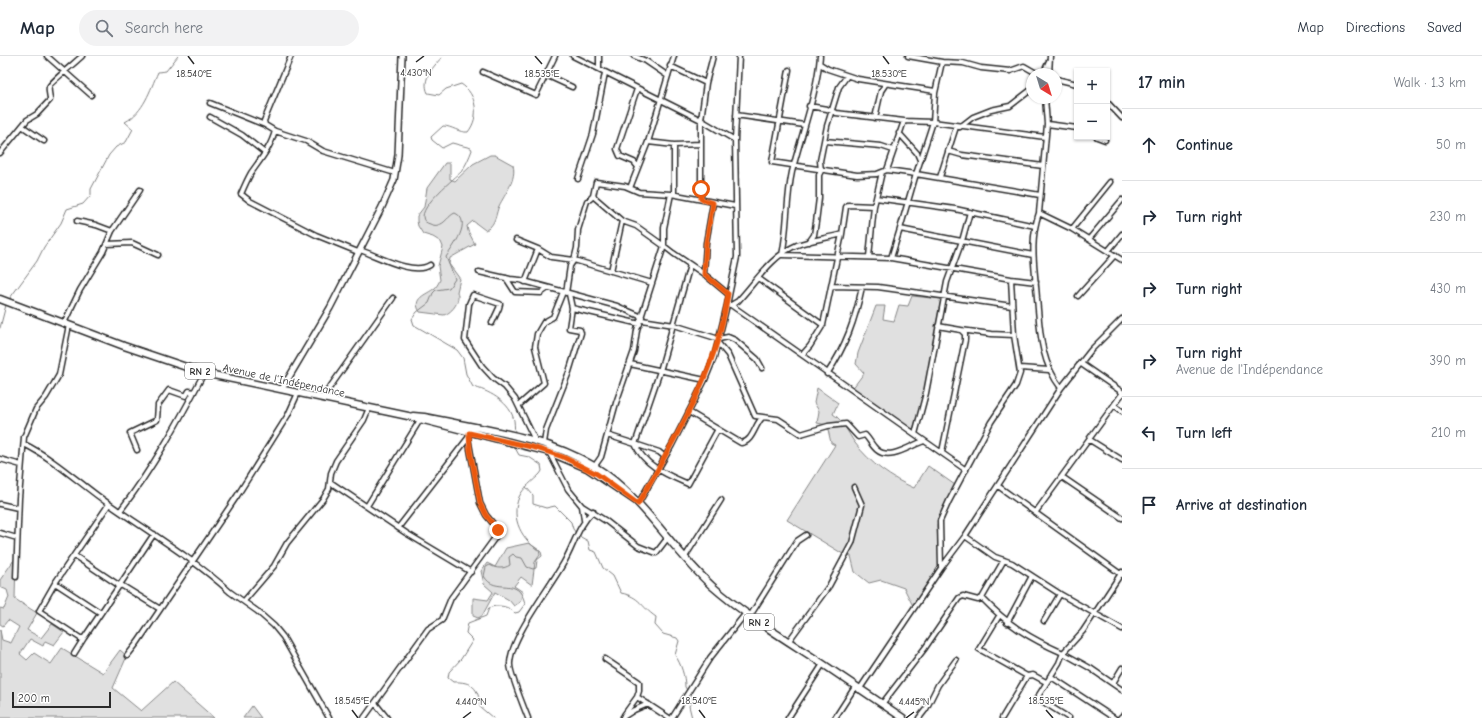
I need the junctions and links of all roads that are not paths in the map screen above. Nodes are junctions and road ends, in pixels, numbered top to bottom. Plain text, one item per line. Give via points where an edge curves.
1 (47, 56) edge
2 (82, 56) edge
3 (291, 56) edge
4 (402, 56) edge
5 (555, 56) edge
6 (573, 56) edge
7 (599, 56) edge
8 (634, 56) edge
9 (674, 56) edge
10 (713, 56) edge
11 (739, 56) edge
12 (820, 56) edge
13 (908, 56) edge
14 (641, 57) edge
15 (1050, 58) edge
16 (942, 62) junction
17 (820, 64) junction
18 (670, 66) junction
19 (1028, 68) edge
20 (1045, 68) edge
21 (1049, 68) edge
22 (599, 69) junction
23 (788, 70) dead end
24 (65, 72) junction
25 (483, 72) dead end
26 (605, 73) junction
27 (546, 75) junction
28 (668, 76) junction
29 (847, 76) junction
30 (1062, 81) edge
31 (706, 83) junction
32 (1074, 83) edge
33 (885, 85) junction
34 (572, 87) dead end
35 (637, 89) junction
36 (936, 91) junction
37 (1026, 94) edge
38 (91, 95) dead end
39 (661, 100) junction
40 (210, 103) dead end
41 (1045, 104) edge
42 (1109, 104) edge
43 (809, 106) junction
44 (832, 111) junction
45 (736, 115) junction
46 (210, 117) dead end
47 (875, 118) junction
48 (1122, 118) edge
49 (701, 120) junction
50 (904, 121) junction
51 (780, 122) junction
52 (933, 122) junction
53 (1047, 124) junction
54 (264, 125) junction
55 (804, 125) junction
56 (22, 126) junction
57 (958, 127) junction
58 (1074, 128) edge
59 (275, 131) junction
60 (899, 132) junction
61 (1045, 137) junction
62 (735, 140) junction
63 (44, 141) dead end
64 (825, 141) junction
65 (648, 142) junction
66 (701, 144) junction
67 (674, 145) junction
68 (893, 150) junction
69 (948, 151) junction
70 (265, 153) junction
71 (0, 154) edge
72 (920, 160) junction
73 (794, 166) junction
74 (1043, 166) junction
75 (638, 167) junction
76 (821, 170) junction
77 (887, 170) junction
78 (882, 172) junction
79 (395, 173) junction
80 (916, 174) junction
81 (940, 177) junction
82 (578, 178) dead end
83 (1110, 182) dead end
84 (630, 188) junction
85 (140, 190) dead end
86 (672, 194) junction
87 (1040, 195) junction
88 (876, 198) junction
89 (590, 199) junction
90 (701, 199) junction
91 (1122, 200) edge
92 (713, 203) junction
93 (907, 203) junction
94 (736, 206) junction
95 (874, 206) junction
96 (970, 212) junction
97 (1039, 213) junction
98 (77, 221) dead end
99 (622, 221) junction
100 (1035, 226) junction
101 (900, 229) junction
102 (1072, 229) junction
103 (112, 231) junction
104 (842, 234) junction
105 (1122, 234) edge
106 (1089, 239) junction
107 (516, 240) dead end
108 (962, 241) junction
109 (808, 243) junction
110 (107, 244) junction
111 (664, 246) junction
112 (538, 249) junction
113 (359, 251) junction
114 (1108, 251) junction
115 (158, 254) dead end
116 (782, 255) junction
117 (1033, 255) junction
118 (1115, 255) junction
119 (837, 257) junction
120 (869, 257) junction
121 (891, 258) junction
122 (574, 260) junction
123 (1122, 260) edge
124 (430, 265) dead end
125 (690, 265) junction
126 (952, 269) junction
127 (610, 271) junction
128 (479, 272) dead end
129 (704, 274) junction
130 (506, 278) junction
131 (758, 278) junction
132 (1011, 279) junction
133 (525, 282) junction
134 (1036, 282) junction
135 (652, 283) junction
136 (832, 286) junction
137 (862, 287) junction
138 (548, 288) junction
139 (566, 293) junction
140 (728, 294) junction
141 (1078, 296) dead end
142 (944, 297) junction
143 (393, 298) dead end
144 (0, 299) edge
145 (729, 305) junction
146 (1012, 306) junction
147 (572, 308) junction
148 (1122, 319) edge
149 (641, 320) junction
150 (492, 323) dead end
151 (67, 324) junction
152 (674, 325) junction
153 (823, 325) junction
154 (938, 326) junction
155 (961, 330) junction
156 (1014, 335) junction
157 (718, 341) junction
158 (802, 355) junction
159 (1080, 363) junction
160 (630, 364) junction
161 (762, 368) dead end
162 (1020, 368) junction
163 (1049, 370) junction
164 (660, 371) junction
165 (204, 373) junction
166 (827, 374) junction
167 (704, 380) junction
168 (1061, 388) junction
169 (282, 389) junction
170 (194, 392) junction
171 (298, 393) junction
172 (1122, 393) edge
173 (324, 397) junction
174 (519, 405) junction
175 (1114, 405) junction
176 (369, 408) junction
177 (1122, 411) edge
178 (689, 412) junction
179 (408, 416) junction
180 (762, 418) junction
181 (420, 420) junction
182 (718, 429) junction
183 (914, 434) junction
184 (608, 435) junction
185 (469, 436) junction
186 (535, 440) junction
187 (924, 440) junction
188 (1090, 440) junction
189 (544, 443) junction
190 (24, 444) junction
191 (635, 444) junction
192 (137, 450) dead end
193 (549, 452) junction
194 (942, 452) junction
195 (665, 457) junction
196 (0, 459) edge
197 (1122, 460) edge
198 (21, 465) junction
199 (594, 467) junction
200 (658, 469) junction
201 (966, 470) junction
202 (1062, 477) junction
203 (330, 482) junction
204 (998, 486) junction
205 (854, 487) dead end
206 (721, 500) dead end
207 (637, 502) junction
208 (0, 504) edge
209 (109, 504) junction
210 (367, 506) junction
211 (582, 506) junction
212 (18, 508) junction
213 (120, 511) junction
214 (593, 511) junction
215 (1036, 513) junction
216 (1122, 518) edge
217 (584, 520) junction
218 (398, 528) junction
219 (0, 533) edge
220 (154, 534) junction
221 (666, 535) junction
222 (806, 535) dead end
223 (965, 536) junction
224 (17, 538) junction
225 (75, 556) junction
226 (685, 557) junction
227 (1004, 560) junction
228 (192, 563) junction
229 (941, 568) junction
230 (471, 572) junction
231 (1121, 574) edge
232 (1032, 576) junction
233 (16, 577) dead end
234 (55, 583) junction
235 (120, 585) junction
236 (1060, 594) junction
237 (982, 598) junction
238 (244, 600) junction
239 (160, 609) junction
240 (101, 614) junction
241 (748, 614) junction
242 (1094, 614) junction
243 (999, 616) junction
244 (1044, 621) dead end
245 (1006, 622) junction
246 (1122, 629) edge
247 (84, 638) junction
248 (788, 642) junction
249 (1063, 653) junction
250 (74, 654) dead end
251 (127, 656) dead end
252 (605, 659) dead end
253 (956, 660) dead end
254 (823, 664) junction
255 (1122, 668) edge
256 (1027, 676) junction
257 (1050, 676) junction
258 (1046, 682) junction
259 (1113, 683) junction
260 (857, 688) junction
261 (1122, 690) edge
262 (637, 697) junction
263 (375, 703) junction
264 (648, 704) junction
265 (882, 704) junction
266 (622, 717) edge
267 (329, 718) edge
268 (364, 718) edge
269 (387, 718) edge
270 (528, 718) edge
271 (671, 718) edge
272 (788, 718) edge
273 (835, 718) edge
274 (903, 718) edge
275 (919, 718) edge
276 (1002, 718) edge
277 (1069, 718) edge
278 (1114, 718) edge

1 - 24 street
2 - 24 street
3 - 54 street
4 - 79 street
5 - 27 street
6 - 22 street
7 - 22 street
8 - 14 street
9 - 18 street
10 - 31 street
11 - 45 street
12 - 17 street
13 - 16 street
14 - 28 street
15 - 20 street
15 - 21 street
16 - 19 street via 1010,71 1024,66
16 - 36 street
17 - 29 street
17 - 43 street via 819,77
18 - 28 street
18 - 31 street
22 - 26 street
23 - 51 street
24 - 38 street
24 - 56 street via 51,82 50,100
25 - 27 street via 536,95
26 - 35 street
26 - 82 street via 593,134
27 - 34 street
28 - 39 street
29 - 33 street
29 - 44 street via 839,87
30 - 32 street
31 - 49 street
33 - 36 street via 895,84
33 - 47 street via 881,91
35 - 39 street
35 - 75 street via 617,149 620,156 634,162
36 - 52 street
37 - 57 street via 1010,106 973,117
39 - 49 street
39 - 65 street
40 - 54 street
41 - 53 street
42 - 48 street
43 - 44 street
43 - 55 street
44 - 47 street
44 - 64 street
45 - 51 street
45 - 62 street
46 - 70 street via 242,135
47 - 50 street
49 - 62 street
49 - 66 street
50 - 52 street
50 - 60 street
51 - 55 street
51 - 73 street via 772,162
52 - 57 street
52 - 72 street
53 - 58 street
53 - 61 street
54 - 59 street
55 - 73 street
56 - 63 street
56 - 71 street
57 - 61 street
57 - 69 street
59 - 70 street
59 - 79 street via 306,141 323,151
60 - 68 street
60 - 72 street
61 - 74 street
62 - 94 street
64 - 68 street via 881,146
64 - 76 street via 820,161
65 - 67 street
65 - 75 street
66 - 67 street
66 - 90 street
67 - 86 street
68 - 77 street
69 - 74 street
69 - 81 street
70 - 113 street via 241,194 316,235
72 - 80 street
73 - 76 street via 817,167
73 - 116 street
74 - 87 street
75 - 84 street
76 - 78 street via 857,175
76 - 109 street via 814,235
77 - 78 street
77 - 80 street
78 - 88 street
79 - 113 street via 382,207
80 - 81 street
80 - 93 street
81 - 87 street
83 - 102 street
84 - 86 street via 639,192
84 - 89 street via 596,182
85 - 103 street
86 - 90 street
86 - 111 street via 664,228
87 - 97 street
88 - 93 street
88 - 95 street
89 - 99 street
89 - 122 street via 578,230
90 - 92 street
91 - 106 street
92 - 94 street
92 - 129 street
93 - 96 street
93 - 101 street
94 - 140 street via 737,257
95 - 104 street via 848,205
95 - 120 street
96 - 100 street
96 - 108 street
97 - 100 street
97 - 102 street
98 - 103 street
99 - 111 street via 636,226
99 - 127 street
100 - 117 street
101 - 108 street
101 - 121 street
102 - 106 street
103 - 110 street
104 - 109 street
104 - 119 street
105 - 114 street
106 - 114 street
107 - 112 street
108 - 117 street
108 - 126 street
109 - 116 street via 797,245
110 - 115 street via 132,243
110 - 151 street via 80,290
111 - 125 street
111 - 135 street
112 - 122 street via 551,257
112 - 133 street
113 - 124 street via 409,268 424,268
113 - 169 street via 330,308
114 - 118 street
116 - 119 street
116 - 131 street
117 - 134 street
118 - 123 street
118 - 141 street
119 - 120 street
119 - 136 street
120 - 121 street
121 - 126 street
122 - 127 street
122 - 139 street via 570,266
125 - 129 street
125 - 152 street
126 - 132 street
126 - 142 street
127 - 135 street
128 - 130 street
129 - 140 street
130 - 133 street
130 - 138 street via 515,292 541,293
131 - 145 street via 749,290
131 - 153 street
132 - 134 street
132 - 146 street
133 - 138 street
134 - 163 street via 1040,336
135 - 149 street
136 - 137 street
136 - 153 street
137 - 142 street via 915,291
137 - 166 street via 848,337
138 - 139 street
139 - 147 street
139 - 149 street via 617,306
139 - 174 street via 553,317 544,322 537,334 535,353 544,376 544,384
140 - 145 street
142 - 146 street
142 - 154 street
143 - 173 street
144 - 151 main road, Avenue de l'Indépendance / RN 2
145 - 157 street
145 - 158 street
146 - 156 street
147 - 149 street
147 - 189 street via 570,328 580,330 581,333 546,430
148 - 159 street
149 - 152 street
149 - 160 street
150 - 174 street via 500,304 473,295 469,304 465,340 482,366 505,387
151 - 165 main road, Avenue de l'Indépendance / RN 2
151 - 190 street via 60,374 30,421
152 - 157 street
152 - 164 street
153 - 158 street
154 - 155 street
154 - 183 street via 926,393
155 - 156 street
155 - 194 street via 965,334 965,340
156 - 162 street
157 - 161 street via 728,338 735,340 752,354
157 - 167 street
157 - 180 street via 728,354 753,413
158 - 166 street
159 - 168 street
159 - 172 street
160 - 164 street
160 - 184 street
162 - 163 street
162 - 201 street via 1016,385 991,422
163 - 168 street
164 - 167 street
164 - 191 street
165 - 169 main road, Avenue de l'Indépendance / RN 2
165 - 170 street
166 - 183 street
167 - 178 street
168 - 204 street
169 - 171 main road, Avenue de l'Indépendance / RN 2
170 - 192 street via 189,392 186,396 170,390 158,405 157,420 130,433
170 - 213 street via 144,480
171 - 173 main road, Avenue de l'Indépendance / RN 2
171 - 228 street via 288,415
172 - 175 street
173 - 176 main road, Avenue de l'Indépendance / RN 2
174 - 186 street
175 - 177 street
175 - 188 street
176 - 179 main road, Avenue de l'Indépendance / RN 2
176 - 203 street via 364,420 336,461
178 - 182 street
178 - 195 street
179 - 181 main road, Avenue de l'Indépendance / RN 2
179 - 186 main road, Avenue de l'Indépendance / RN 2
180 - 182 street via 745,443
180 - 187 street via 778,419 800,434 846,424 858,437 866,435 876,450 882,453 901,451
181 - 185 main road, Avenue de l'Indépendance / RN 2
181 - 210 street
182 - 200 street via 688,484
183 - 187 street
184 - 191 street
184 - 199 street via 601,457
185 - 193 main road, Avenue de l'Indépendance / RN 2
185 - 218 street
185 - 230 street via 480,503 498,530
186 - 189 main road, Avenue de l'Indépendance / RN 2
187 - 194 street
188 - 197 street
188 - 202 street
189 - 199 main road, Avenue de l'Indépendance / RN 2 via 568,452
190 - 198 street
190 - 209 street via 46,455
191 - 195 street via 659,452
191 - 200 street via 643,458
193 - 207 main road, Avenue de l'Indépendance / RN 2 via 587,468
193 - 211 street via 568,489
194 - 201 street
195 - 200 street
196 - 198 street
198 - 212 street
199 - 207 main road, Avenue de l'Indépendance / RN 2 via 626,490
200 - 207 street
201 - 229 street via 940,521
202 - 215 street
202 - 216 street
203 - 210 street
203 - 238 street via 323,499 287,543 274,566
204 - 215 street
204 - 223 street
205 - 248 street via 862,505 852,543 829,586
206 - 226 street
207 - 221 main road, Avenue de l'Indépendance / RN 2
208 - 212 street
209 - 213 street
209 - 225 street
210 - 218 street
211 - 214 street
211 - 217 street
212 - 224 street
213 - 220 street
214 - 217 street
214 - 221 street via 638,546 654,553 660,549
215 - 231 street
217 - 270 street via 564,564 512,650 510,667
218 - 230 street
219 - 224 street
220 - 228 street
220 - 235 street
221 - 226 main road, Avenue de l'Indépendance / RN 2
222 - 241 street via 797,541
223 - 227 street via 995,557
223 - 229 street
224 - 233 street
225 - 234 street
225 - 235 street
226 - 241 main road, Avenue de l'Indépendance / RN 2 via 711,585
227 - 232 street
227 - 237 street
228 - 238 street
228 - 239 street
229 - 260 street
230 - 263 street via 452,598 442,620 428,629
231 - 242 street
232 - 236 street
232 - 245 street
234 - 240 street
234 - 247 street via 39,611 80,638
235 - 239 street
235 - 240 street
236 - 242 street
236 - 244 street
237 - 243 street
237 - 265 street via 959,598
238 - 267 street via 283,637
239 - 251 street
240 - 247 street
241 - 248 main road, Avenue de l'Indépendance / RN 2
241 - 271 street via 710,658
242 - 246 street
242 - 249 street
243 - 245 street
243 - 256 street via 979,649
245 - 249 street via 1034,640
247 - 250 street
248 - 254 main road, Avenue de l'Indépendance / RN 2
249 - 257 street
249 - 259 street
252 - 262 street via 639,682 640,691
253 - 275 street
254 - 260 main road, Avenue de l'Indépendance / RN 2
254 - 272 street
255 - 259 street
256 - 258 street via 1033,675
256 - 276 street
257 - 258 street
257 - 278 street
258 - 277 street via 1037,698
259 - 261 street
260 - 265 main road, Avenue de l'Indépendance / RN 2
260 - 273 street
262 - 264 street
262 - 266 street
263 - 268 street
263 - 269 street
264 - 266 street
264 - 271 street
265 - 274 main road, Avenue de l'Indépendance / RN 2

